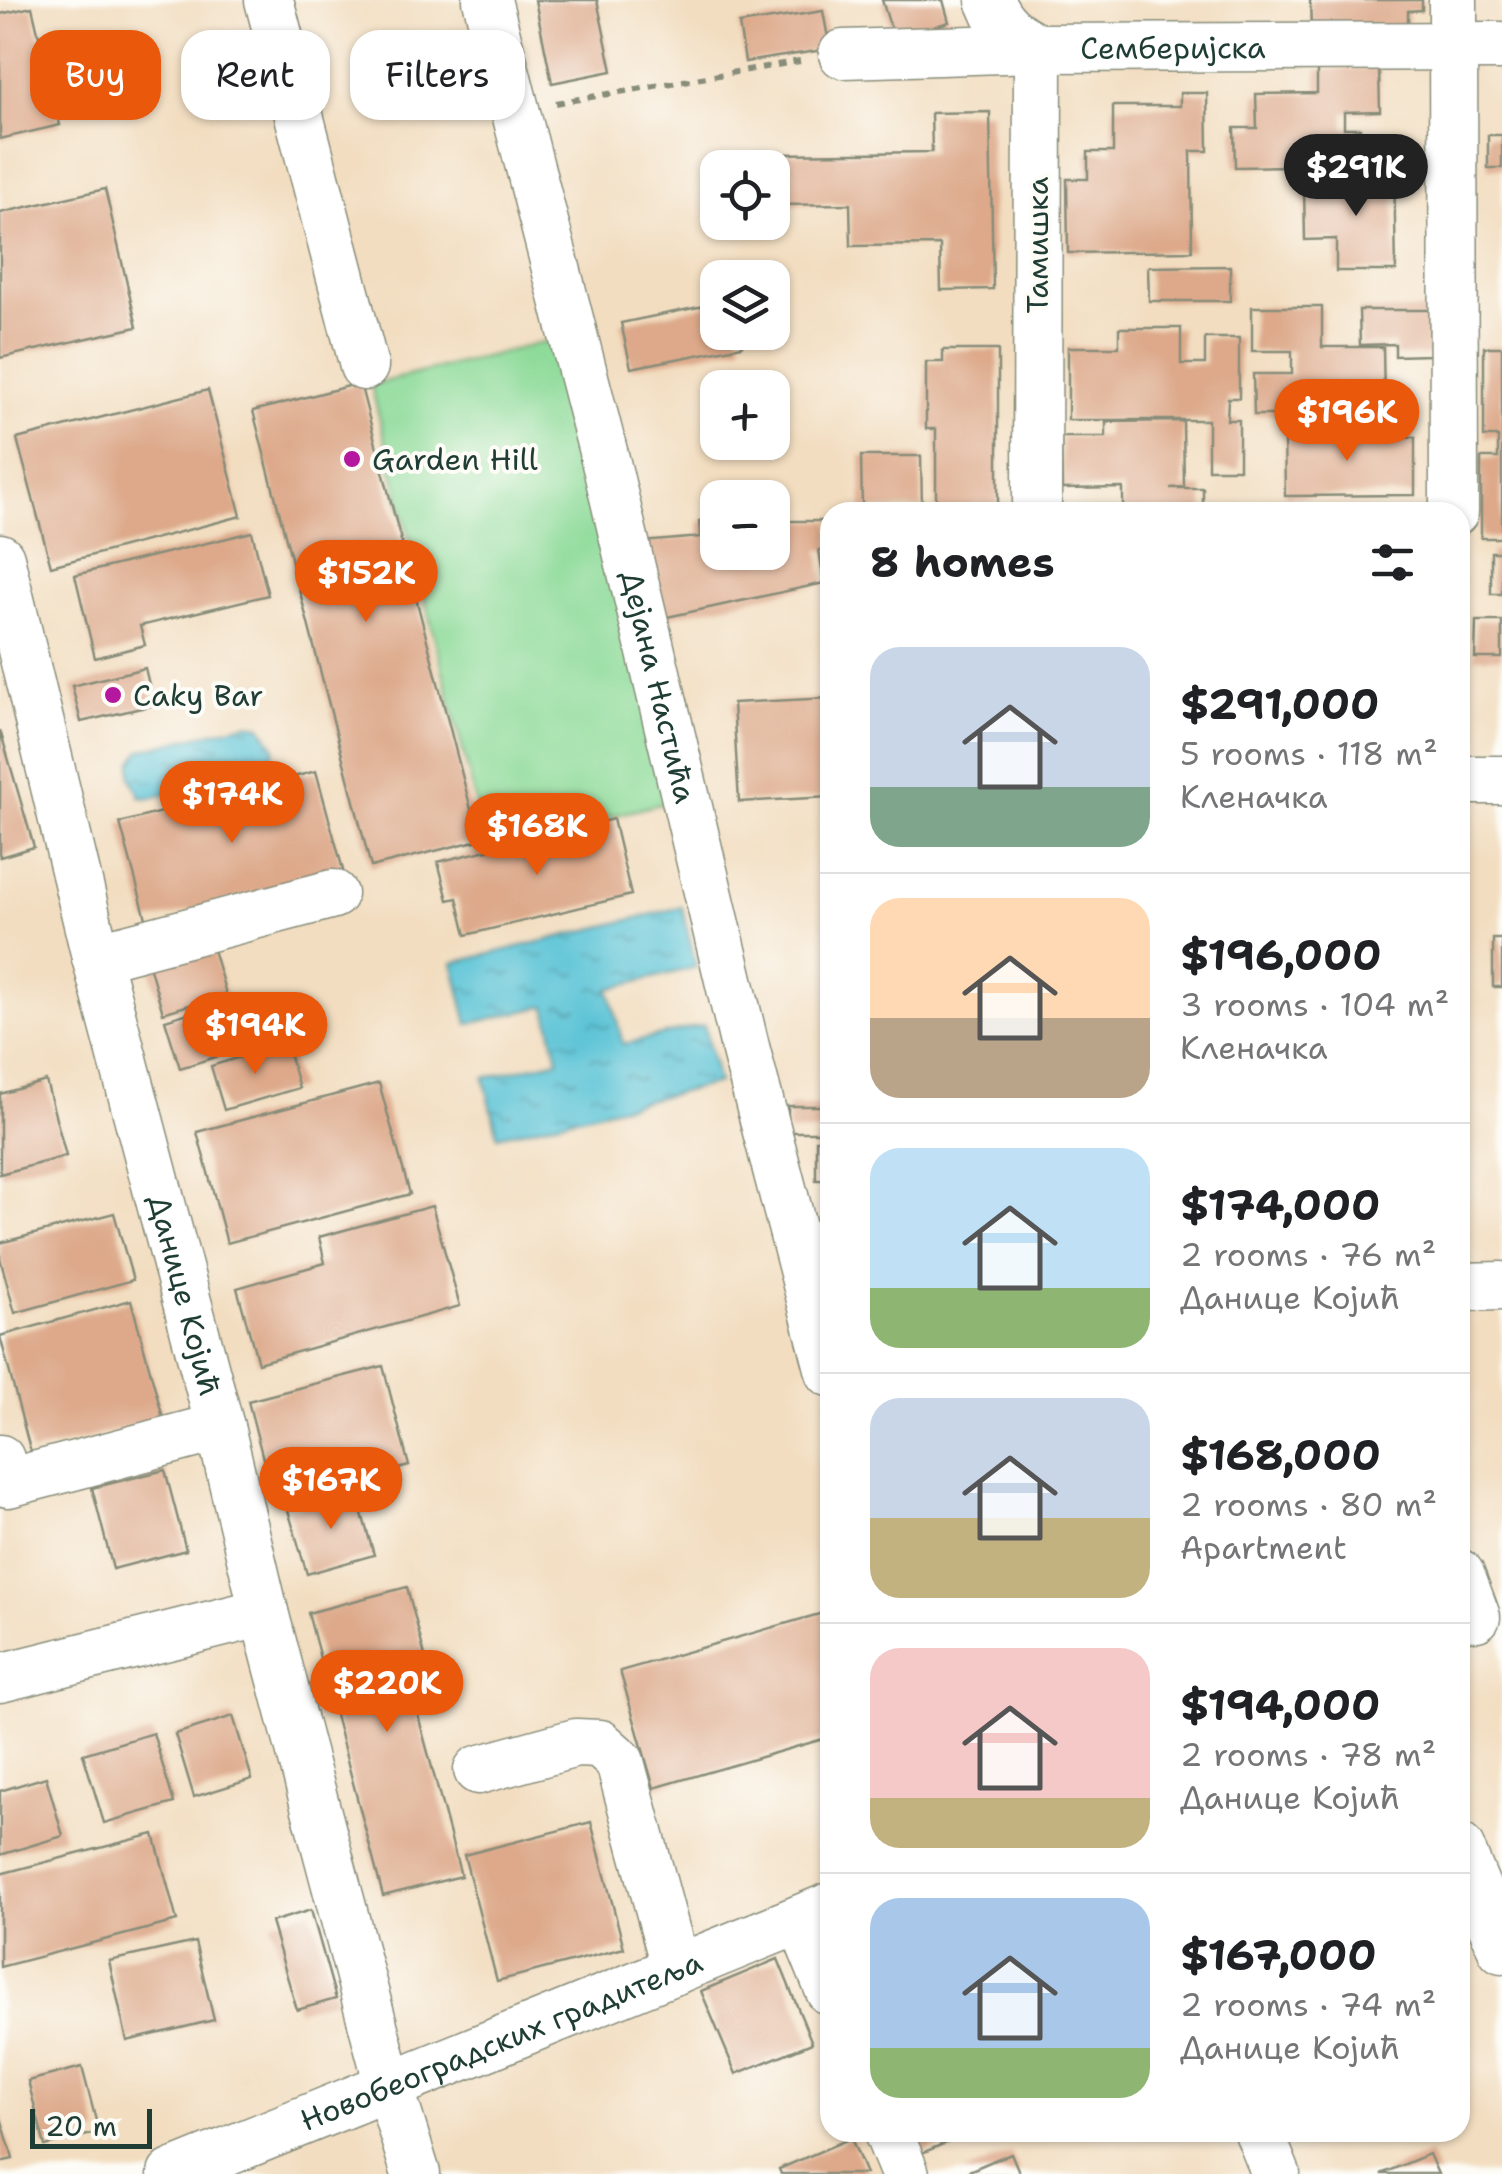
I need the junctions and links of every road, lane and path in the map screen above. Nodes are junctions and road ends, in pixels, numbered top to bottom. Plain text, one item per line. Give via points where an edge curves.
1 (269, 0) edge
2 (486, 0) edge
3 (990, 0) edge
4 (1453, 23) edge
5 (494, 30) edge
6 (1502, 46) edge
7 (1038, 48) junction
8 (843, 54) joint
9 (525, 107) edge
10 (518, 120) edge
11 (364, 366) dead end
12 (1037, 502) edge
13 (1454, 502) edge
14 (0, 558) edge
15 (1470, 780) edge
16 (1502, 780) edge
17 (333, 894) dead end
18 (96, 957) junction
19 (1470, 1286) edge
20 (1502, 1286) edge
21 (820, 1334) edge
22 (220, 1428) junction
23 (0, 1460) edge
24 (264, 1612) junction
25 (0, 1678) edge
26 (478, 1770) dead end
27 (1470, 1872) edge
28 (815, 1913) edge
29 (820, 1939) edge
30 (1502, 1949) edge
31 (676, 1970) junction
32 (389, 2086) junction
33 (892, 2142) edge
34 (1263, 2142) edge
35 (172, 2174) edge
36 (416, 2174) edge
37 (905, 2174) edge
38 (1276, 2174) edge

1 - 11 street
2 - 5 street, Дејана Настића
3 - 7 street via 1009,32
4 - 6 street, Семберијска
4 - 7 street, Семберијска
4 - 13 street
7 - 8 street, Семберијска
7 - 12 street, Тамишка
8 - 9 path
10 - 21 street, Дејана Настића
14 - 18 street, Данице Којић
15 - 16 street
17 - 18 street
18 - 22 street, Данице Којић
19 - 20 street
22 - 23 street via 8,1484
22 - 24 street, Данице Којић
24 - 25 street
24 - 32 street, Данице Којић
26 - 31 street via 576,1742 600,1744 620,1762
27 - 30 street
28 - 29 street
28 - 31 street, Новобеоградских градитеља
31 - 32 street, Новобеоградских градитеља
32 - 35 street, Новобеоградских градитеља
32 - 36 street, Данице Којић
33 - 37 street
34 - 38 street

